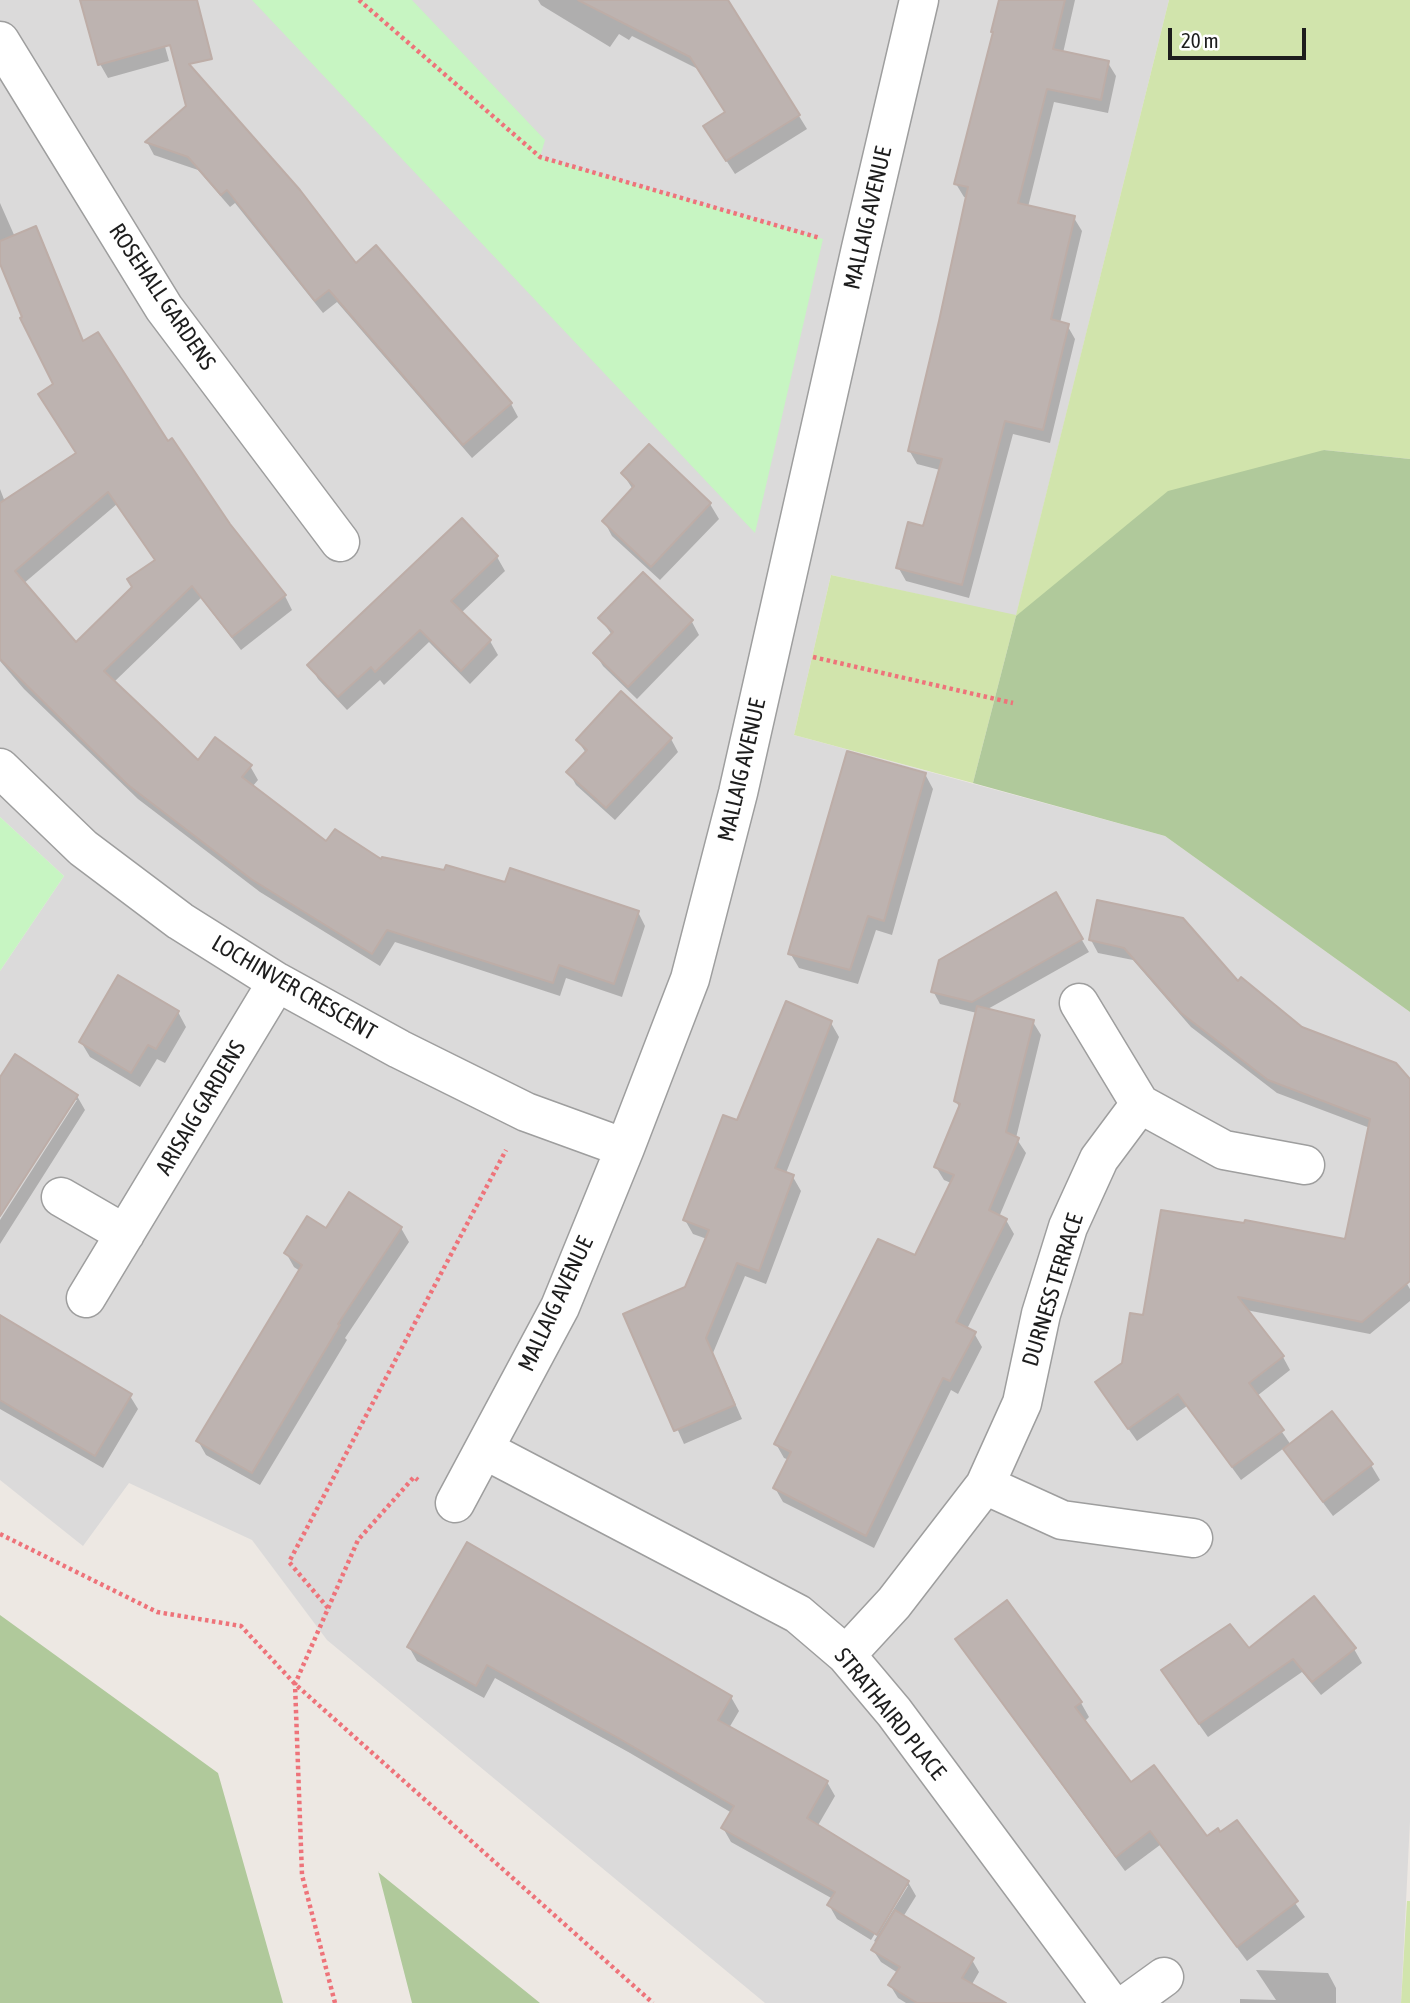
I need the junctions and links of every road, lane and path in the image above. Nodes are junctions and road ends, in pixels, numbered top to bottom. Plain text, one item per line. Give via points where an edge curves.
1 (359, 0) edge
2 (919, 0) edge
3 (0, 41) edge
4 (861, 248) junction
5 (340, 542) dead end
6 (771, 647) junction
7 (1013, 703) dead end
8 (0, 768) edge
9 (277, 982) junction
10 (1079, 1003) dead end
11 (1140, 1104) junction
12 (526, 1112) junction
13 (625, 1148) junction
14 (1305, 1164) dead end
15 (61, 1197) dead end
16 (125, 1234) junction
17 (86, 1298) dead end
18 (485, 1450) junction
19 (985, 1485) junction
20 (455, 1503) joint
21 (0, 1534) edge
22 (1194, 1538) dead end
23 (328, 1608) junction
24 (846, 1655) junction
25 (295, 1684) junction
26 (1164, 1977) dead end
27 (335, 2003) edge
28 (653, 2003) edge
29 (1110, 2003) edge
30 (1128, 2003) edge

1 - 4 path via 540,157
2 - 4 street, MALLAIG AVENUE
3 - 5 street, ROSEHALL GARDENS via 164,308
4 - 6 street, MALLAIG AVENUE
6 - 7 path
6 - 13 street, MALLAIG AVENUE via 690,979
8 - 9 street, LOCHINVER CRESCENT via 83,848 180,921
9 - 12 street, LOCHINVER CRESCENT
9 - 16 street, ARISAIG GARDENS
10 - 11 street
11 - 14 street via 1224,1150
11 - 19 street, DURNESS TERRACE via 1099,1159 1068,1227 1041,1314 1022,1403
12 - 13 street, LOCHINVER CRESCENT
12 - 23 path via 289,1562
13 - 18 street, MALLAIG AVENUE via 560,1307
15 - 16 street
16 - 17 street, ARISAIG GARDENS
18 - 20 street, MALLAIG AVENUE
18 - 24 street, STRATHAIRD PLACE via 798,1614
19 - 22 street via 1062,1520
19 - 24 street, DURNESS TERRACE via 894,1602
20 - 23 path via 414,1477 358,1539
21 - 25 path via 157,1612 241,1626
23 - 25 path
24 - 29 street, STRATHAIRD PLACE via 894,1712
25 - 27 path via 302,1875
25 - 28 path
26 - 30 street

